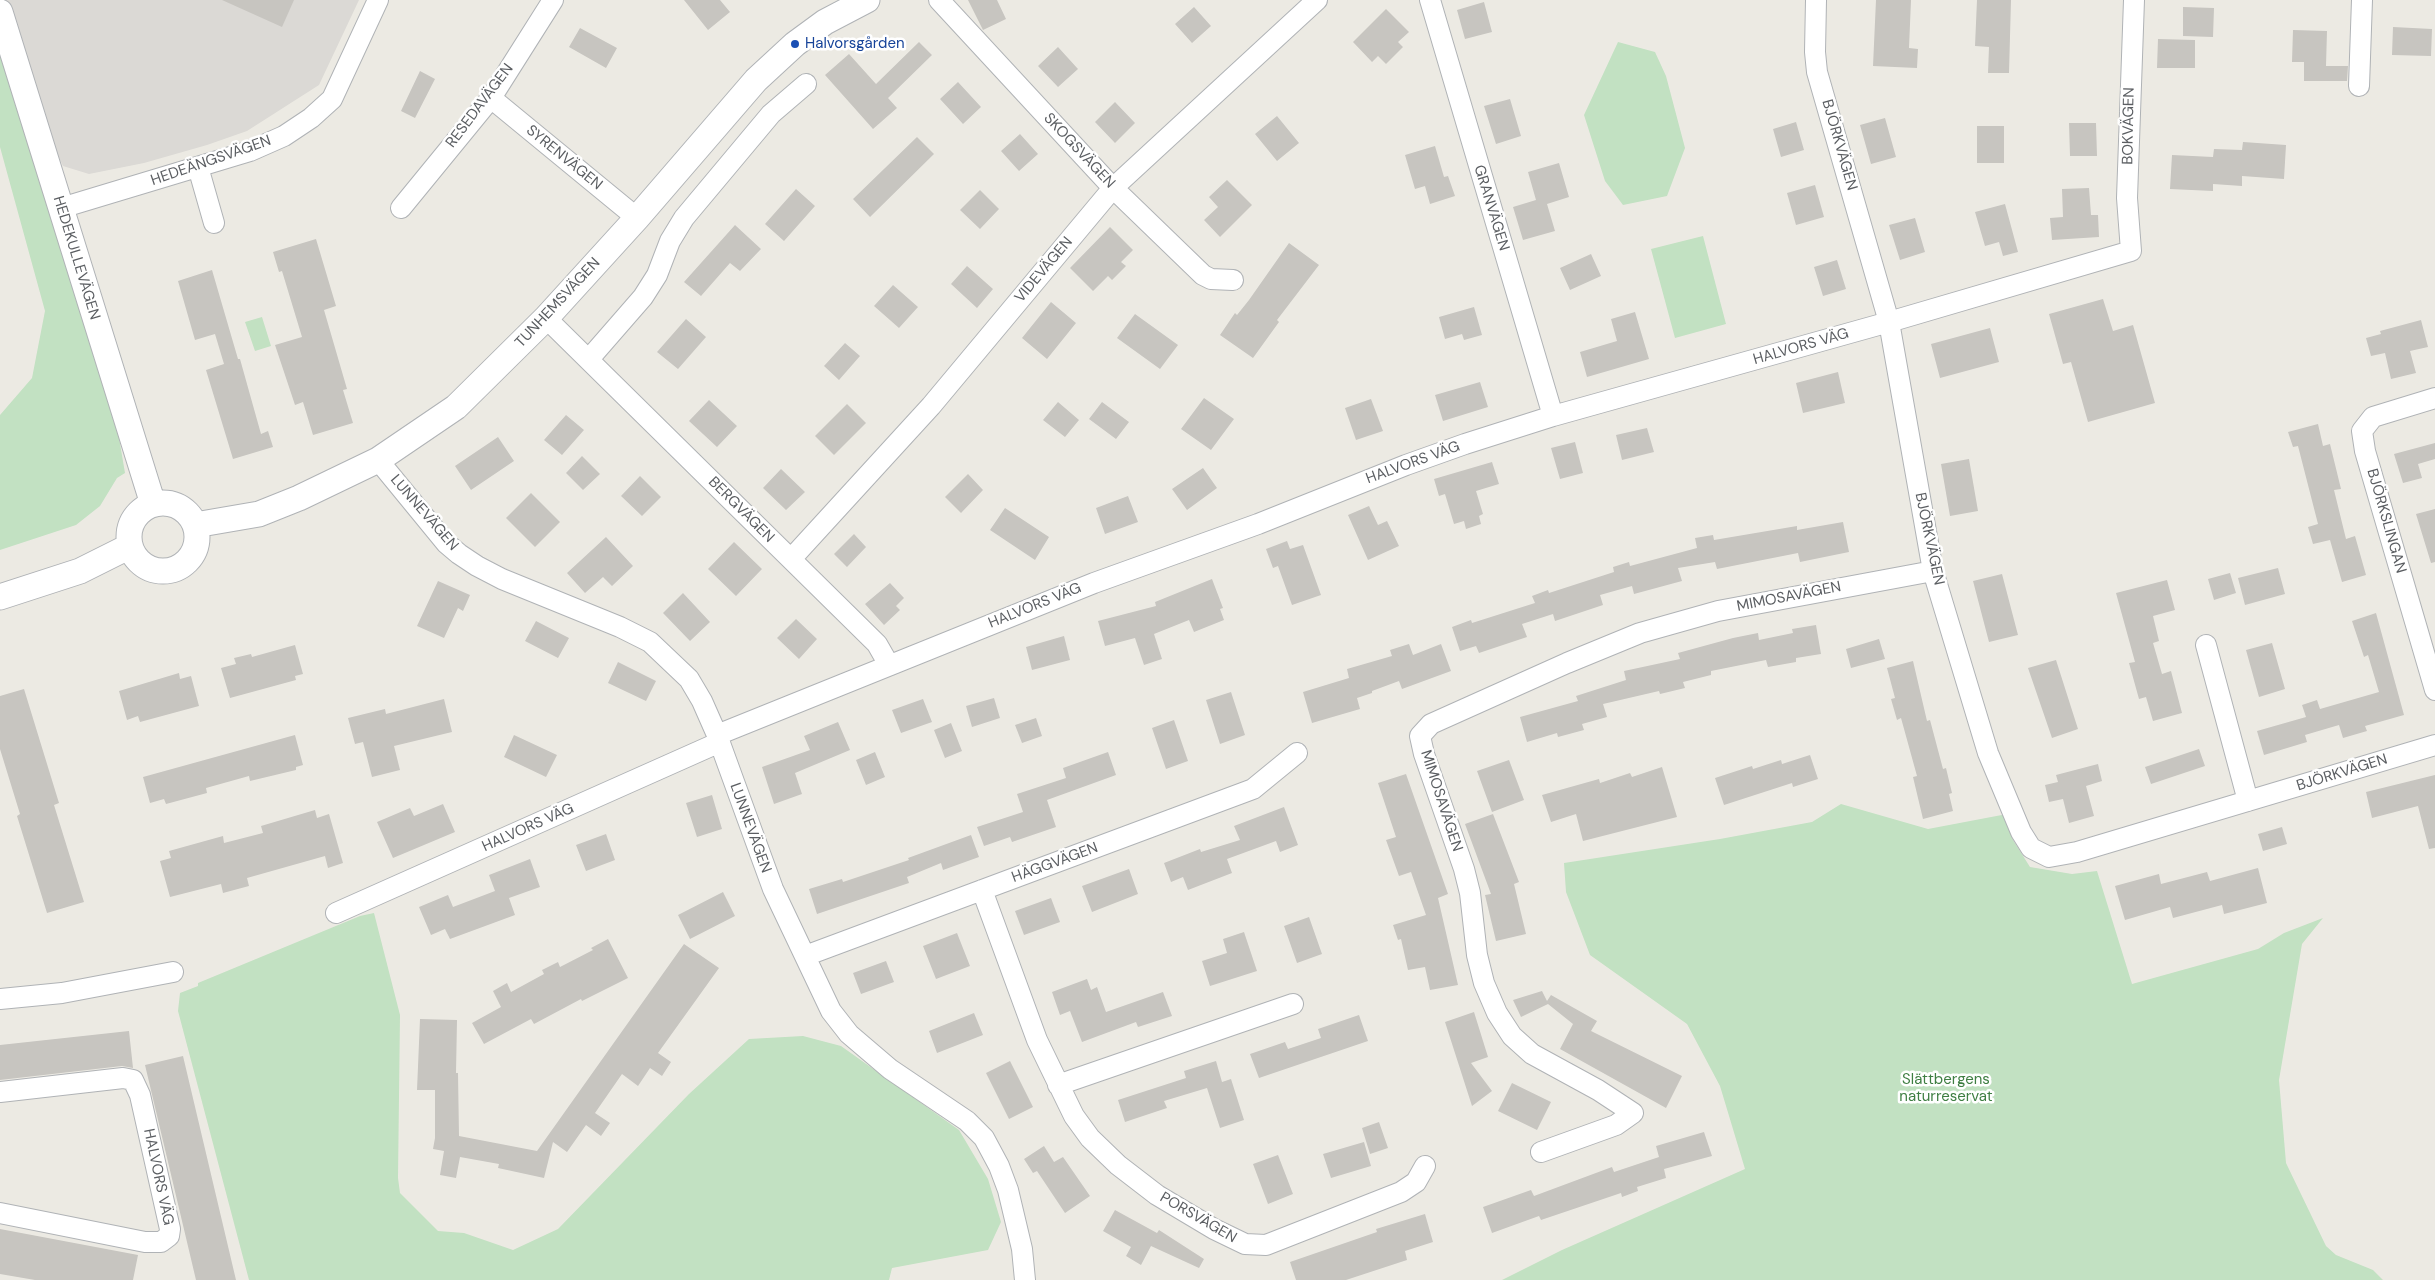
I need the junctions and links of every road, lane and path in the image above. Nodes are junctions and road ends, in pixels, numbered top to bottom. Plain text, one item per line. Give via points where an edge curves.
1 (378, 0) edge
2 (553, 0) edge
3 (867, 0) edge
4 (938, 0) edge
5 (1317, 0) edge
6 (1430, 0) edge
7 (1816, 0) edge
8 (2134, 0) edge
9 (2362, 0) edge
10 (0, 12) edge
11 (806, 84) dead end
12 (2359, 86) dead end
13 (491, 98) junction
14 (198, 167) junction
15 (1112, 188) junction
16 (60, 208) junction
17 (401, 208) dead end
18 (637, 218) junction
19 (214, 223) dead end
20 (2131, 251) joint
21 (1233, 280) dead end
22 (546, 318) junction
23 (1889, 322) junction
24 (588, 359) junction
25 (2435, 398) edge
26 (1553, 416) junction
27 (378, 460) junction
28 (153, 504) junction
29 (194, 525) junction
30 (130, 546) junction
31 (791, 559) junction
32 (1933, 570) junction
33 (0, 597) edge
34 (2206, 645) dead end
35 (889, 665) junction
36 (2435, 690) edge
37 (718, 738) junction
38 (2435, 745) edge
39 (1296, 753) dead end
40 (2248, 801) junction
41 (982, 890) junction
42 (336, 914) dead end
43 (805, 956) junction
44 (173, 972) dead end
45 (0, 999) edge
46 (1293, 1004) dead end
47 (1058, 1085) junction
48 (0, 1092) edge
49 (1541, 1152) dead end
50 (1425, 1166) dead end
51 (0, 1212) edge
52 (1025, 1280) edge

1 - 14 street, HEDEÄNGSVÄGEN via 332,99 284,136 250,151
2 - 13 street, RESEDAVÄGEN
3 - 18 street, TUNHEMSVÄGEN via 825,22 756,80
4 - 15 street, SKOGSVÄGEN
5 - 15 street, VIDEVÄGEN
6 - 26 street, GRANVÄGEN
7 - 23 street, BJÖRKVÄGEN via 1817,72
8 - 20 street, BOKVÄGEN via 2127,198
9 - 12 street
10 - 16 street, HEDEKULLEVÄGEN
11 - 24 street via 771,114 684,218 643,297
13 - 17 street, RESEDAVÄGEN
13 - 18 street, SYRENVÄGEN
14 - 16 street, HEDEÄNGSVÄGEN
14 - 19 street
15 - 21 street, SKOGSVÄGEN via 1203,275
15 - 31 street, VIDEVÄGEN via 932,406
16 - 28 street, HEDEKULLEVÄGEN
18 - 22 street, TUNHEMSVÄGEN
20 - 23 street, HALVORS VÄG
22 - 24 street, BERGVÄGEN
22 - 27 street, TUNHEMSVÄGEN via 456,407
23 - 26 street, HALVORS VÄG
23 - 32 street, BJÖRKVÄGEN
24 - 31 street, BERGVÄGEN
25 - 36 street, BJÖRKSLINGAN via 2373,417 2362,431 2365,451
26 - 35 street, HALVORS VÄG via 1406,464
27 - 29 street, TUNHEMSVÄGEN via 259,514
27 - 37 street, LUNNEVÄGEN via 458,554 502,579 650,642 689,679
28 - 29 street via 178,506
28 - 30 street via 133,520
29 - 30 street via 197,536 194,551 184,564 175,569 158,571 147,568
30 - 33 street via 80,571
31 - 35 street, BERGVÄGEN via 877,644
32 - 40 street, BJÖRKVÄGEN via 1988,753 2021,832 2031,848 2049,857 2077,852
32 - 49 street, MIMOSAVÄGEN via 1718,611 1640,633 1431,724 1420,736 1464,869 1477,955 1496,1013 1512,1036 1532,1054 1633,1113 1616,1125
34 - 40 street
35 - 37 street, HALVORS VÄG
37 - 42 street, HALVORS VÄG
37 - 43 street, LUNNEVÄGEN via 773,889
38 - 40 street, BJÖRKVÄGEN
39 - 41 street, HÄGGVÄGEN via 1252,789
41 - 43 street, HÄGGVÄGEN
41 - 47 street, PORSVÄGEN via 1037,1040
43 - 52 street, LUNNEVÄGEN via 830,1010 849,1034 890,1069 968,1121 984,1138 1008,1190 1022,1249
44 - 45 street via 62,993
46 - 47 street
47 - 50 street, PORSVÄGEN via 1090,1138 1118,1165 1157,1195 1245,1244 1266,1245 1401,1192 1416,1182
48 - 51 street, HALVORS VÄG via 123,1078 133,1080 140,1095 170,1229 169,1236 161,1242 145,1242

